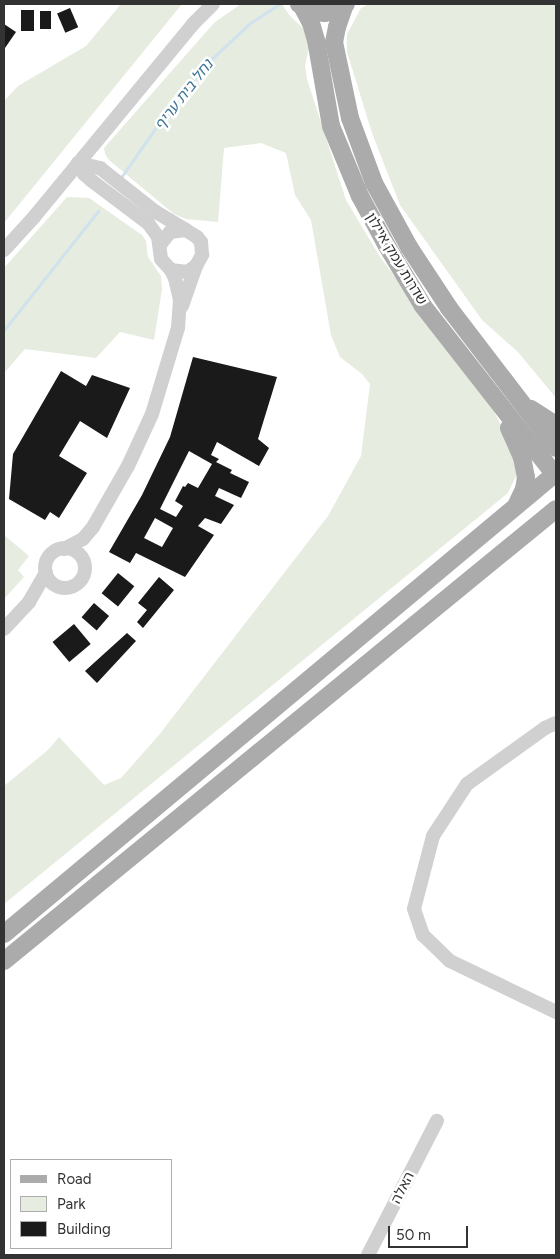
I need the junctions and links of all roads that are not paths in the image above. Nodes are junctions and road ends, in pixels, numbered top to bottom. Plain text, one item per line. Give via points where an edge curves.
1 (212, 4) edge
2 (345, 4) edge
3 (301, 6) edge
4 (78, 163) junction
5 (184, 229) junction
6 (160, 245) junction
7 (4, 250) edge
8 (196, 266) junction
9 (171, 270) junction
10 (180, 314) junction
11 (519, 401) junction
12 (497, 402) junction
13 (556, 424) edge
14 (556, 448) edge
15 (556, 474) edge
16 (556, 509) edge
17 (507, 516) junction
18 (93, 527) junction
19 (64, 548) junction
20 (83, 563) junction
21 (46, 572) junction
22 (62, 588) junction
23 (25, 607) junction
24 (4, 629) edge
25 (556, 723) edge
26 (4, 934) edge
27 (4, 961) edge
28 (556, 1012) edge
29 (437, 1121) dead end
30 (368, 1255) edge

1 - 4 street
2 - 3 main road via 325,13
2 - 11 main road, שדרות עמק איילון via 334,42 350,118 374,183 409,247
3 - 12 main road, שדרות עמק איילון via 312,23 331,126 360,196 424,306
4 - 5 street via 100,168 156,212
4 - 6 street via 92,181 142,217 154,230
4 - 7 street
5 - 6 street via 170,232
5 - 8 street via 201,242 202,255
6 - 9 street via 161,259
8 - 9 street via 182,272
8 - 10 street
9 - 10 street via 178,289
10 - 18 street via 172,354 152,414 128,466
11 - 13 main road
11 - 14 main road, שדרות עמק איילון
12 - 15 main road, שדרות עמק איילון
12 - 17 main road via 522,457 526,477 520,500
15 - 17 main road
16 - 27 main road
17 - 26 main road
18 - 19 street via 83,539
18 - 20 street
19 - 20 street via 75,552
19 - 21 street via 49,557
20 - 22 street via 84,572 78,582
21 - 22 street via 50,582
21 - 23 street
22 - 23 street via 48,592
23 - 24 street
25 - 28 street via 466,784 433,836 414,909 423,936 450,962
29 - 30 street, האלה

